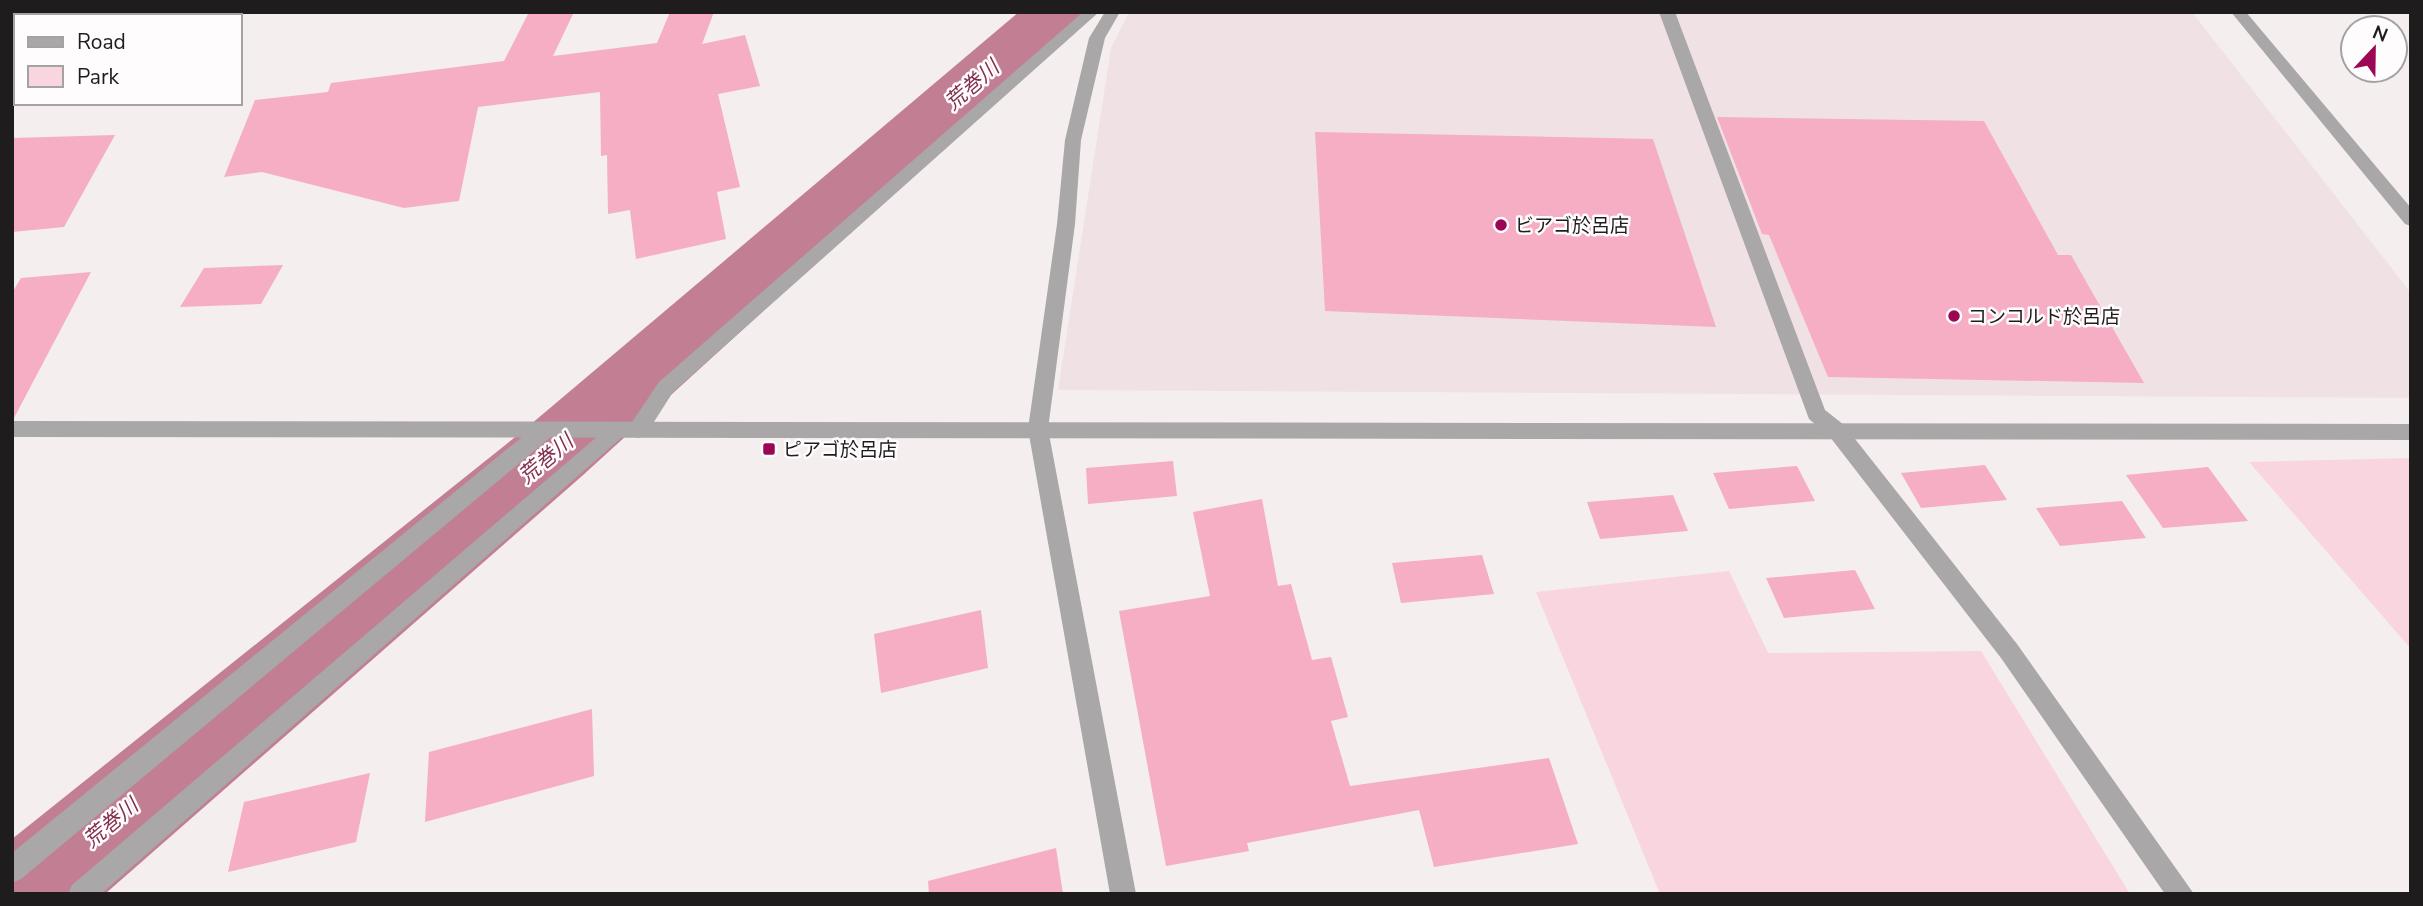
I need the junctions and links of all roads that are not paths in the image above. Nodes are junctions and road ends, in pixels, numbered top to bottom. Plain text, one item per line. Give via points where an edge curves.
1 (1092, 12) edge
2 (1113, 12) edge
3 (1667, 12) edge
4 (2238, 12) edge
5 (2411, 220) edge
6 (12, 429) edge
7 (1038, 429) junction
8 (553, 431) junction
9 (620, 431) junction
10 (1837, 431) junction
11 (2411, 432) edge
12 (12, 870) edge
13 (103, 884) edge
14 (81, 894) edge
15 (1123, 894) edge
16 (2180, 894) edge

1 - 9 street
2 - 7 street via 1097,38 1073,140
3 - 10 street via 1816,414
4 - 5 street
6 - 8 street
7 - 9 street
7 - 10 street
7 - 15 street
8 - 9 street
8 - 12 street
9 - 13 street
10 - 11 street
10 - 16 street via 2009,651
13 - 14 street

